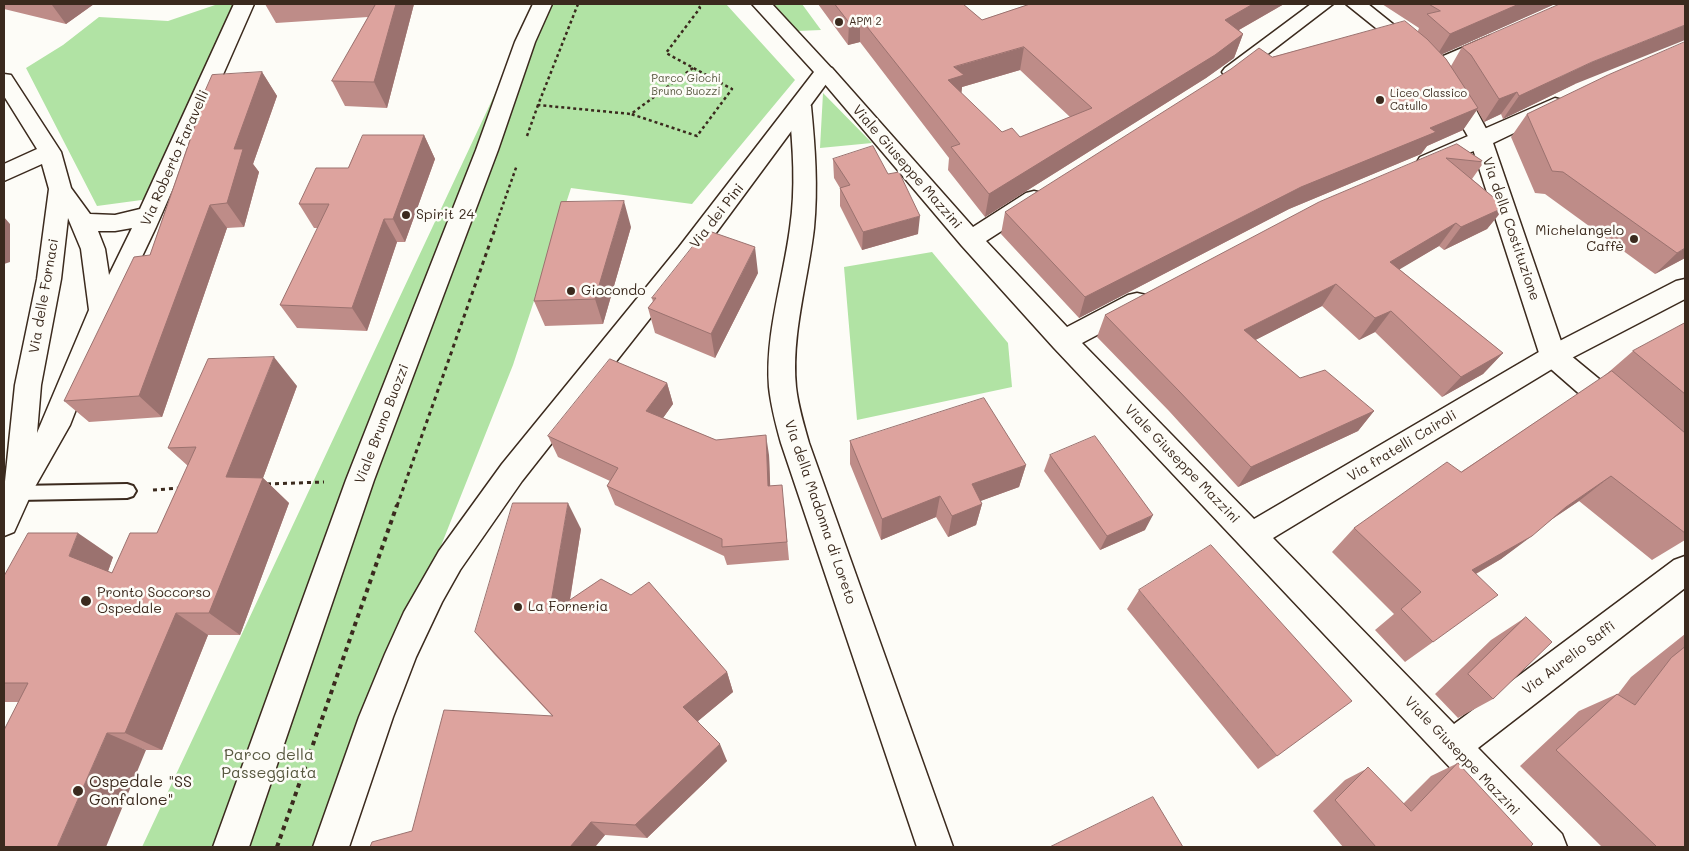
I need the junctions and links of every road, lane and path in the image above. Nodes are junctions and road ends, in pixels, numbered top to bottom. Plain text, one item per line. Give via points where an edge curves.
1 (244, 4) edge
2 (542, 4) edge
3 (578, 4) edge
4 (698, 4) edge
5 (762, 4) edge
6 (1324, 4) edge
7 (1356, 4) edge
8 (1503, 36) edge
9 (1434, 67) junction
10 (693, 68) junction
11 (824, 72) junction
12 (4, 80) edge
13 (1214, 85) edge
14 (1575, 95) edge
15 (538, 106) junction
16 (800, 106) junction
17 (632, 114) junction
18 (1481, 140) junction
19 (524, 143) dead end
20 (50, 152) junction
21 (518, 162) dead end
22 (1407, 171) edge
23 (4, 173) edge
24 (1054, 187) edge
25 (60, 188) junction
26 (148, 216) junction
27 (83, 222) junction
28 (970, 240) junction
29 (1685, 288) edge
30 (1159, 290) edge
31 (102, 310) junction
32 (1063, 341) junction
33 (1553, 356) junction
34 (1634, 425) edge
35 (360, 480) junction
36 (263, 484) edge
37 (185, 488) edge
38 (127, 491) joint
39 (11, 496) edge
40 (4, 523) edge
41 (1251, 536) junction
42 (1685, 570) edge
43 (1453, 746) junction
44 (232, 847) edge
45 (277, 847) edge
46 (332, 847) edge
47 (935, 847) edge
48 (1549, 847) edge

1 - 26 street, Via Roberto Faravelli
2 - 35 street, Viale Bruno Buozzi
3 - 15 path
4 - 10 path via 700,8 666,53
5 - 11 street, Viale Giuseppe Mazzini
6 - 13 street
7 - 9 street, Via della Costituzione
8 - 9 street
9 - 18 street, Via della Costituzione via 1464,108
10 - 17 path
10 - 17 path via 732,89 697,136
11 - 16 street, Via dei Pini
11 - 28 street, Viale Giuseppe Mazzini
12 - 20 street, Via delle Fornaci
14 - 18 street
15 - 17 path
15 - 19 path
16 - 46 street, Via dei Pini via 511,474 450,561 405,644 386,690
16 - 47 street, Via della Madonna di Loreto via 806,194 785,331 782,376 789,424
18 - 22 street
18 - 33 street, Via della Costituzione
20 - 23 street
20 - 25 street, Via delle Fornaci
21 - 45 path
24 - 28 street
25 - 27 street
25 - 39 street, Via delle Fornaci via 49,280 28,384
26 - 27 street via 115,223
26 - 31 street, Via Roberto Faravelli
27 - 31 street via 93,249
28 - 32 street, Viale Giuseppe Mazzini
29 - 33 street
30 - 32 street
31 - 39 street, Via Roberto Faravelli via 56,425
32 - 41 street, Viale Giuseppe Mazzini
33 - 34 street
33 - 41 street, Via fratelli Cairoli
35 - 36 path
35 - 44 street, Viale Bruno Buozzi
37 - 38 path
38 - 39 lane
39 - 40 street, Via delle Fornaci
41 - 43 street, Viale Giuseppe Mazzini
42 - 43 street, Via Aurelio Saffi
43 - 48 street, Viale Giuseppe Mazzini

